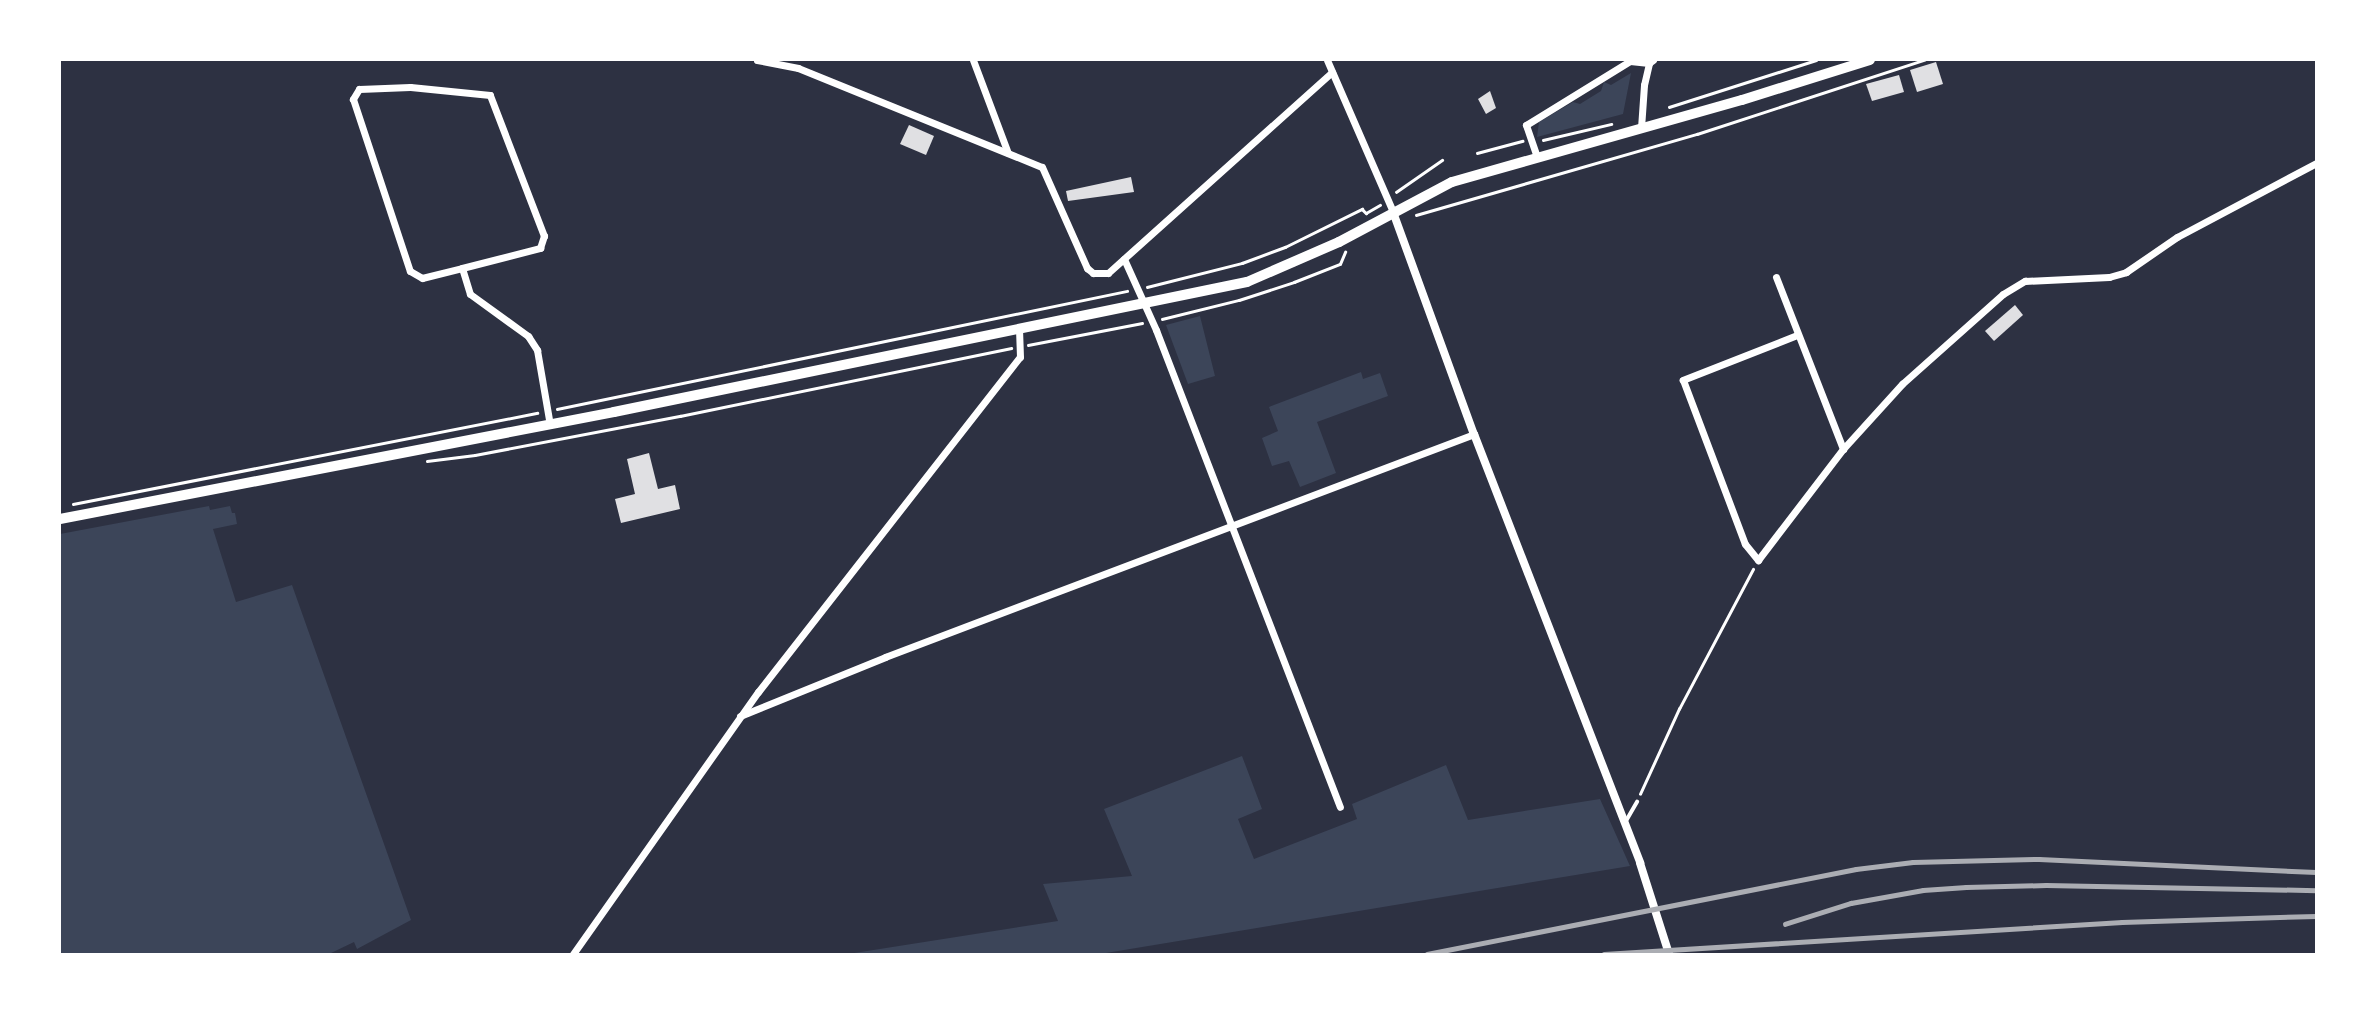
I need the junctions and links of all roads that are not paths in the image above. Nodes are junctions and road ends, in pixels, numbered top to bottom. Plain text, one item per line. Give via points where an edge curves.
1 (757, 60) edge
2 (972, 60) edge
3 (1327, 60) edge
4 (1870, 60) edge
5 (1651, 61) edge
6 (1332, 72) junction
7 (1641, 128) junction
8 (1007, 153) junction
9 (1537, 157) junction
10 (2316, 163) edge
11 (1393, 212) junction
12 (1124, 259) junction
13 (462, 268) junction
14 (1776, 277) dead end
15 (1144, 303) junction
16 (1019, 329) junction
17 (1797, 335) junction
18 (550, 425) junction
19 (1474, 434) junction
20 (1843, 449) junction
21 (60, 519) edge
22 (1233, 525) junction
23 (740, 716) junction
24 (1637, 802) road end
25 (1340, 807) dead end
26 (1625, 823) junction
27 (573, 954) edge
28 (1670, 954) edge

1 - 8 street via 798,68
2 - 8 street
3 - 6 street
4 - 7 main road
5 - 7 street
5 - 9 street via 1630,61 1526,125
6 - 11 street
6 - 12 street
7 - 9 main road
8 - 12 street via 1042,167 1087,268 1108,273
9 - 11 main road via 1452,182
10 - 20 street via 2177,237 2126,272 2025,281 2003,293 1902,384
11 - 15 main road via 1303,260 1247,282
11 - 19 street
12 - 15 street
13 - 13 street via 422,278 410,271 354,99 359,89 410,87 490,95 544,236 540,248
13 - 18 street via 470,293 528,337 537,350
14 - 17 street
15 - 16 main road
15 - 22 street
16 - 18 main road
16 - 23 street via 1020,358
17 - 20 street
17 - 20 street via 1683,380 1745,544 1758,560
18 - 21 main road
19 - 22 street
19 - 26 street
22 - 23 street
22 - 25 street
23 - 27 street
24 - 26 lane
26 - 28 street

